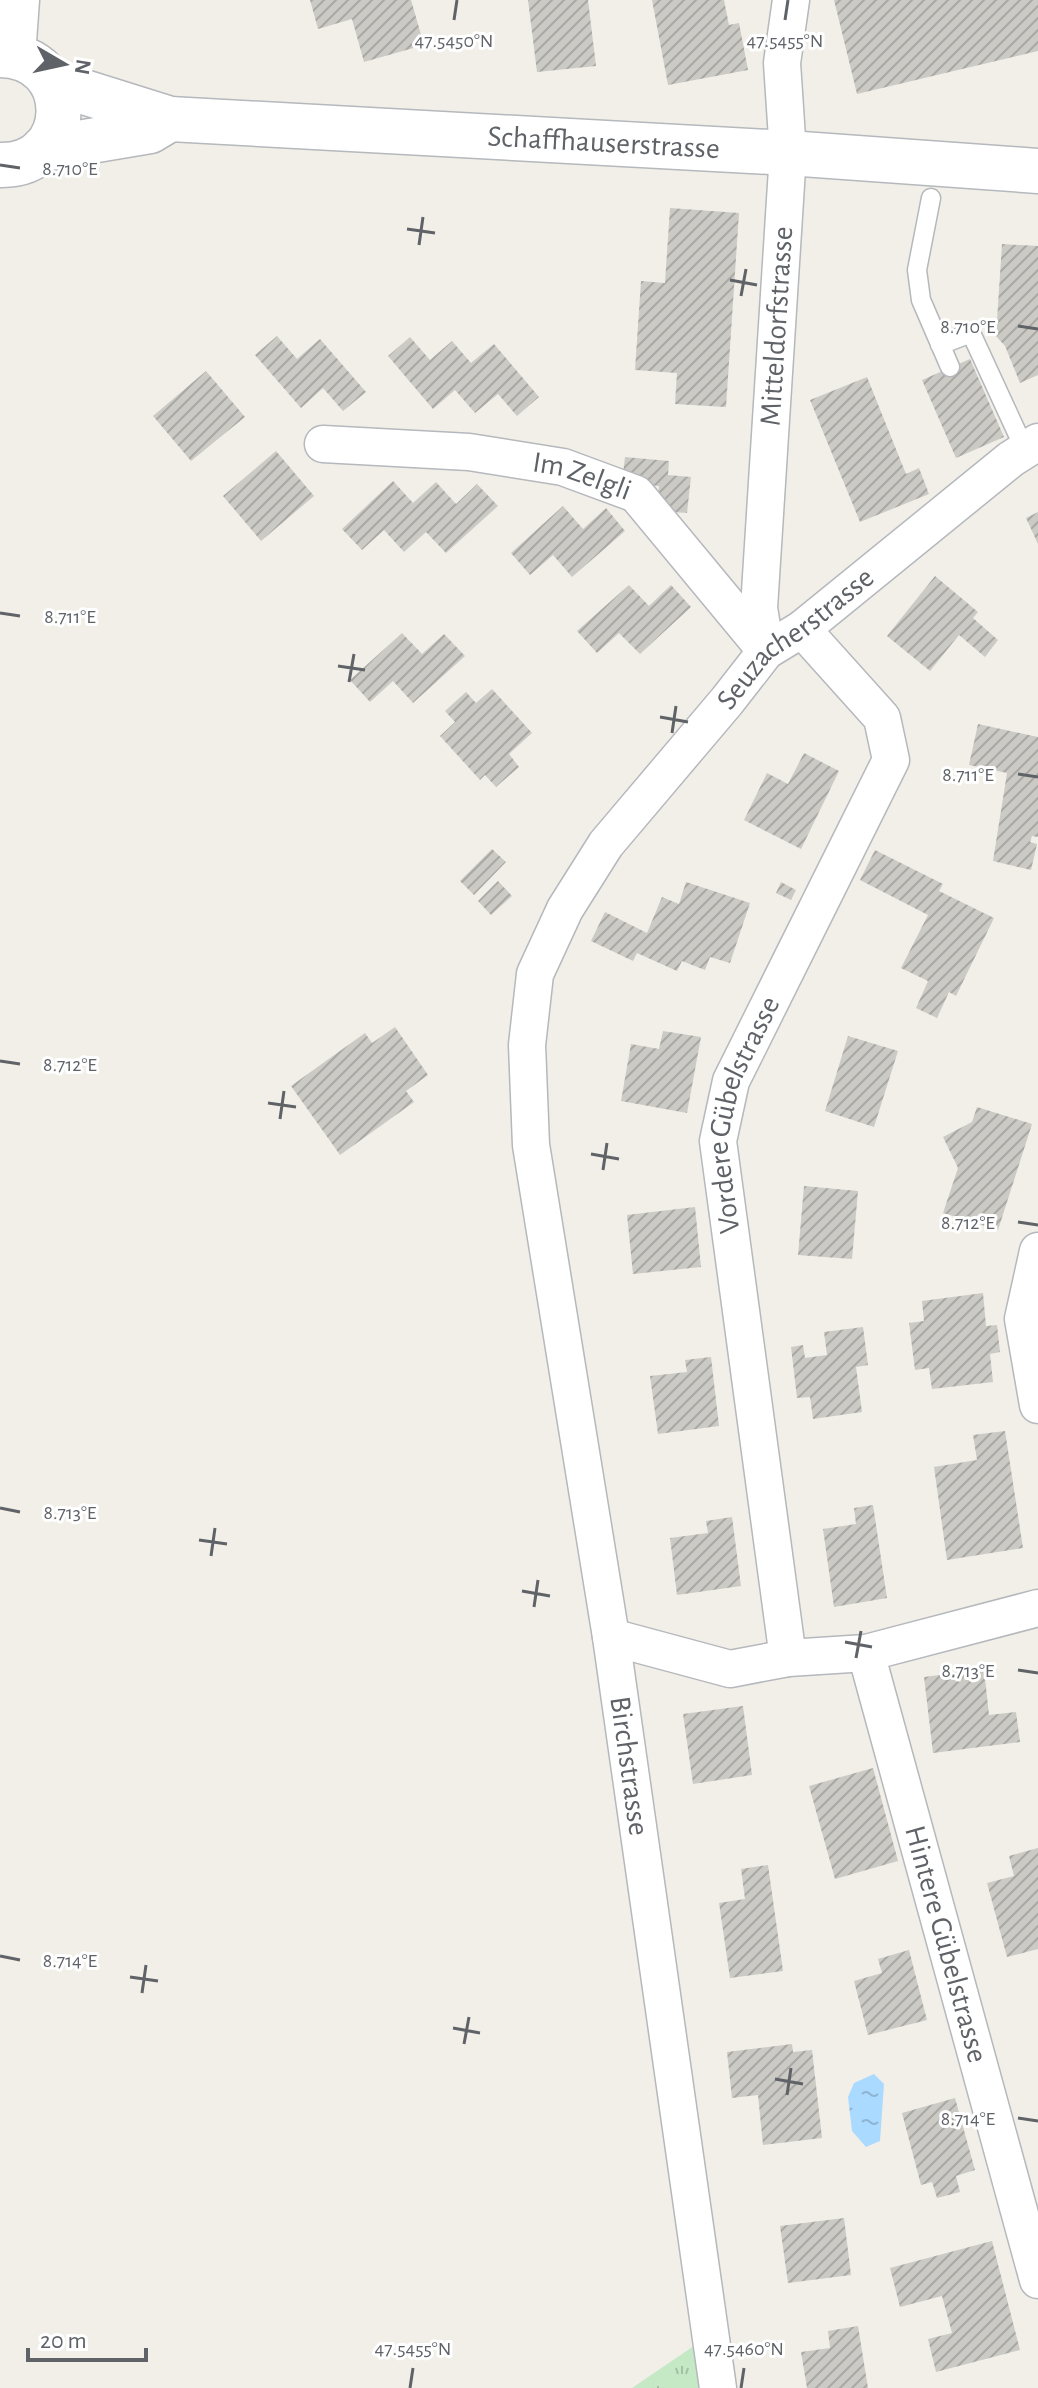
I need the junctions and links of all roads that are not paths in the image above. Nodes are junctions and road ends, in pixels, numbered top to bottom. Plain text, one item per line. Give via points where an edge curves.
1 (17, 0) edge
2 (791, 0) edge
3 (6, 55) edge
4 (52, 82) junction
5 (170, 119) junction
6 (43, 149) junction
7 (788, 153) junction
8 (0, 165) edge
9 (1038, 171) edge
10 (931, 198) dead end
11 (940, 345) junction
12 (950, 367) dead end
13 (323, 444) dead end
14 (1032, 446) edge
15 (802, 629) junction
16 (766, 651) junction
17 (531, 1145) joint
18 (1038, 1251) edge
19 (1038, 1405) edge
20 (1038, 1608) edge
21 (611, 1637) junction
22 (866, 1653) junction
23 (788, 1658) junction
24 (1038, 2280) edge
25 (718, 2388) edge

1 - 3 street
2 - 7 street, Mitteldorfstrasse via 782,63
3 - 4 street via 28,60
4 - 5 street, Schaffhauserstrasse
4 - 6 street via 60,110
5 - 6 street, Schaffhauserstrasse via 150,131
5 - 7 street, Schaffhauserstrasse
6 - 8 street, Schaffhauserstrasse via 27,160
7 - 9 street, Schaffhauserstrasse
7 - 16 street, Mitteldorfstrasse via 759,608
10 - 11 lane via 917,270 921,300
11 - 12 lane
11 - 14 lane via 971,333
13 - 16 street, Im Zelgli via 469,452 547,464 636,494
14 - 15 street, Seuzacherstrasse
15 - 16 street, Seuzacherstrasse
15 - 23 street, Vordere Gübelstrasse via 882,718 891,760 731,1081 718,1141
16 - 17 street, Seuzacherstrasse via 606,844 565,909 535,974 527,1045
17 - 21 street, Birchstrasse
18 - 19 street via 1023,1319
20 - 22 street
21 - 23 street via 730,1669
21 - 25 street, Birchstrasse
22 - 23 street
22 - 24 street, Hintere Gübelstrasse

